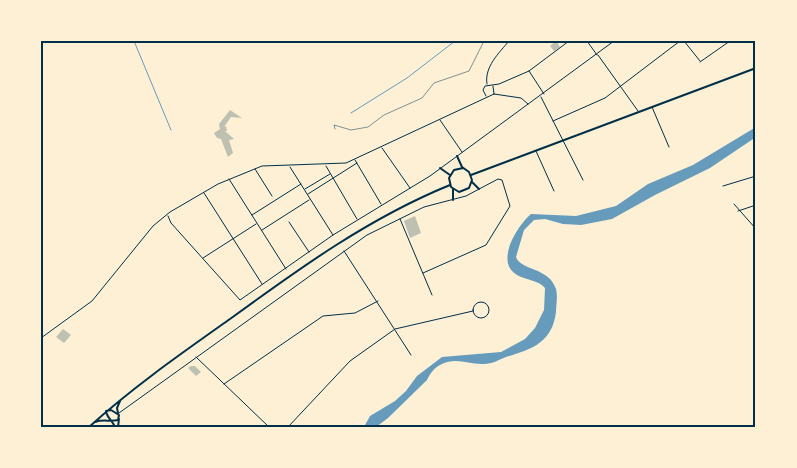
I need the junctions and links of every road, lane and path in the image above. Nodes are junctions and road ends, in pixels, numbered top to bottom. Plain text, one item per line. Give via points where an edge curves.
1 (484, 41) edge
2 (509, 41) edge
3 (569, 41) edge
4 (587, 41) edge
5 (614, 41) edge
6 (674, 41) edge
7 (680, 41) edge
8 (684, 41) edge
9 (730, 41) edge
10 (676, 44) junction
11 (597, 55) junction
12 (756, 68) edge
13 (529, 71) junction
14 (487, 85) junction
15 (493, 86) junction
16 (620, 88) junction
17 (494, 94) junction
18 (544, 94) junction
19 (486, 96) junction
20 (540, 96) junction
21 (528, 104) junction
22 (652, 106) junction
23 (638, 111) junction
24 (440, 119) junction
25 (553, 121) junction
26 (335, 129) dead end
27 (563, 141) junction
28 (382, 147) junction
29 (669, 147) dead end
30 (536, 150) junction
31 (462, 152) junction
32 (457, 156) junction
33 (355, 159) junction
34 (357, 164) junction
35 (326, 165) junction
36 (289, 166) junction
37 (254, 168) junction
38 (440, 168) junction
39 (463, 168) junction
40 (331, 173) junction
41 (450, 175) junction
42 (471, 175) junction
43 (756, 176) edge
44 (334, 178) junction
45 (228, 179) junction
46 (582, 180) dead end
47 (472, 182) junction
48 (301, 184) junction
49 (450, 185) junction
50 (723, 186) dead end
51 (411, 188) junction
52 (453, 189) junction
53 (480, 189) junction
54 (305, 190) junction
55 (554, 191) dead end
56 (203, 192) junction
57 (308, 194) junction
58 (311, 199) junction
59 (453, 200) junction
60 (275, 201) junction
61 (382, 204) junction
62 (734, 204) dead end
63 (756, 205) edge
64 (738, 211) junction
65 (168, 216) junction
66 (252, 216) junction
67 (284, 216) junction
68 (400, 218) junction
69 (357, 219) junction
70 (257, 223) junction
71 (756, 229) edge
72 (261, 230) junction
73 (334, 235) junction
74 (233, 238) junction
75 (344, 250) junction
76 (309, 252) junction
77 (202, 258) junction
78 (286, 269) junction
79 (423, 272) junction
80 (262, 285) junction
81 (432, 295) dead end
82 (378, 301) junction
83 (473, 311) junction
84 (395, 329) junction
85 (41, 338) edge
86 (411, 355) dead end
87 (196, 357) junction
88 (224, 384) junction
89 (120, 400) junction
90 (106, 411) junction
91 (118, 413) junction
92 (118, 419) junction
93 (111, 420) junction
94 (93, 423) junction
95 (89, 427) edge
96 (116, 427) edge
97 (269, 427) edge
98 (288, 427) edge

1 - 26 path via 469,71 434,83 422,98 384,115 368,127 351,130 334,125
2 - 14 street via 492,62
3 - 13 street
4 - 11 street
5 - 11 street
6 - 10 street
7 - 10 street
8 - 9 street via 700,62
10 - 16 street
11 - 16 street
11 - 18 street
12 - 22 street
13 - 15 street
13 - 18 street
14 - 15 street
14 - 19 street via 483,90
15 - 17 street
16 - 23 street
16 - 25 street
17 - 19 street
17 - 21 street via 521,98
18 - 20 street
19 - 24 street
20 - 21 street
20 - 25 street
21 - 31 street
22 - 23 street
22 - 29 street
23 - 27 street
24 - 28 street
24 - 31 street
25 - 27 street
27 - 30 street
27 - 46 street
28 - 33 street
28 - 51 street
30 - 42 street
30 - 55 street
31 - 32 street
32 - 38 street
32 - 39 street
33 - 34 street
33 - 35 street
34 - 44 street
34 - 61 street
35 - 36 street
35 - 40 street
36 - 37 street
36 - 48 street
37 - 45 street
37 - 60 street
38 - 41 street
38 - 51 street
39 - 41 street via 454,170
39 - 42 street
40 - 44 street
40 - 54 street
41 - 49 street
42 - 47 street
43 - 50 street
44 - 57 street
44 - 69 street
45 - 56 street
45 - 66 street
47 - 52 street via 463,192
47 - 53 street
48 - 54 street
48 - 60 street
49 - 52 street
49 - 89 street via 393,211 338,242
51 - 61 street
52 - 59 street
53 - 59 street
53 - 79 street via 502,180 510,206 489,242
54 - 57 street
56 - 65 street
56 - 74 street
57 - 58 street
58 - 67 street
58 - 73 street
59 - 68 street via 424,206
60 - 66 street
61 - 69 street
62 - 64 street
63 - 64 street
64 - 71 street
65 - 77 street
65 - 85 street via 142,237 92,301
66 - 70 street
67 - 72 street
67 - 76 street
68 - 75 street
68 - 79 street
69 - 73 street
70 - 72 street
70 - 74 street
72 - 78 street
73 - 76 street
74 - 77 street
74 - 80 street
75 - 82 street
75 - 87 street
76 - 78 street
77 - 80 street via 240,300
78 - 80 street
79 - 81 street
82 - 84 street
82 - 88 street via 355,312 323,316
83 - 83 street via 481,318 488,314 489,309 481,302 475,304
83 - 84 street
84 - 86 street
84 - 98 street via 350,361
87 - 88 street
87 - 91 street
88 - 97 street
89 - 90 street
89 - 91 street
90 - 91 street
90 - 93 street
90 - 94 street
91 - 92 street
92 - 93 street
92 - 96 street
93 - 94 street
93 - 96 street
94 - 95 street

